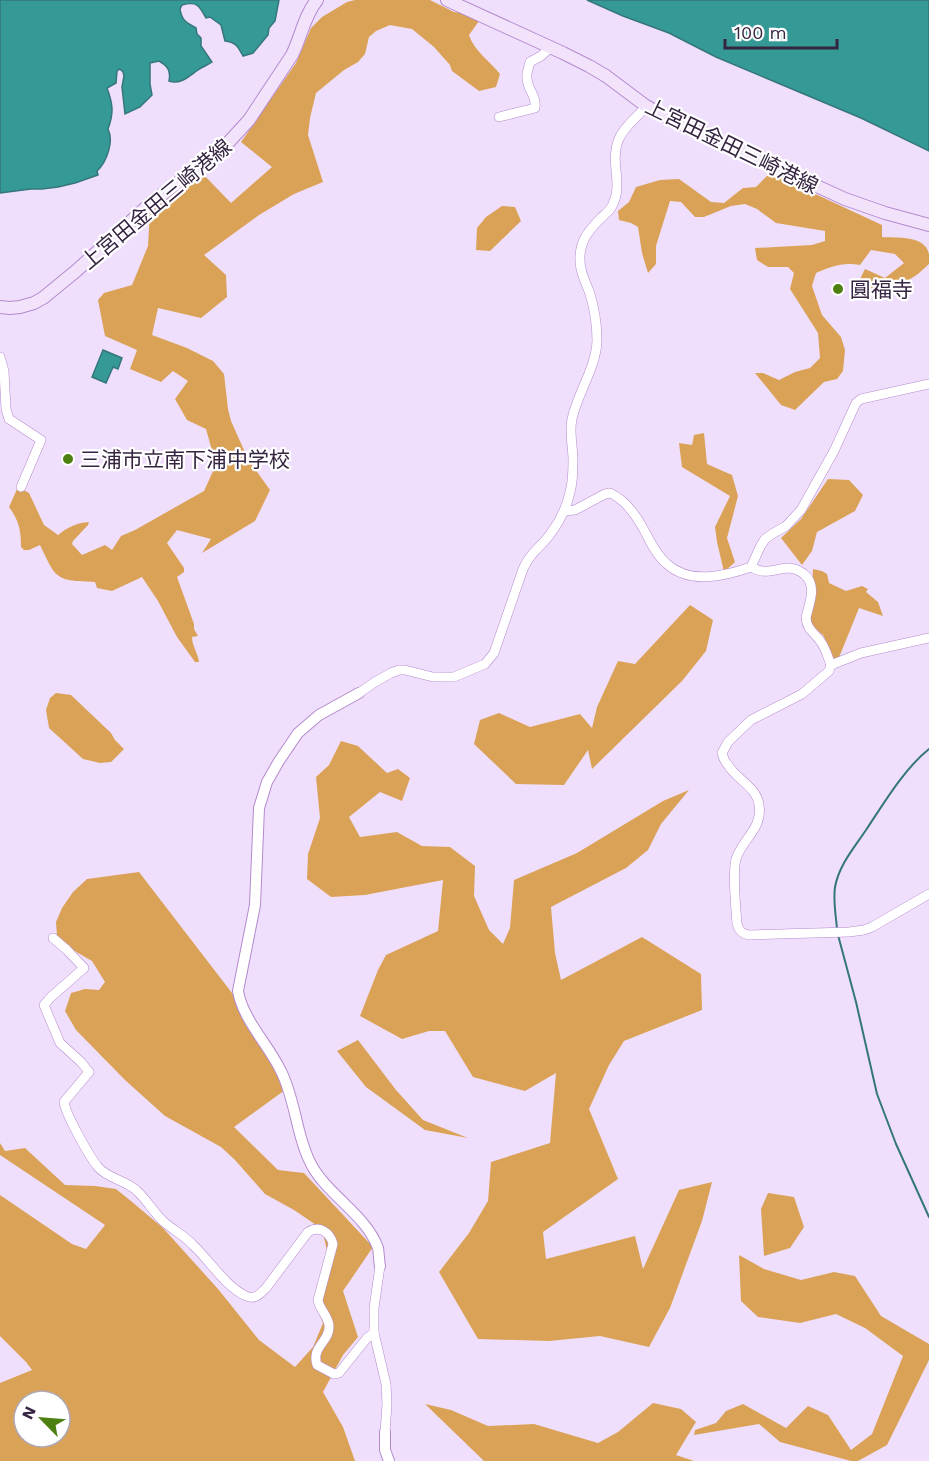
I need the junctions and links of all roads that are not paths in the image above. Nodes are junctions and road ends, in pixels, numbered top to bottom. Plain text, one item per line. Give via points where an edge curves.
1 (317, 0) edge
2 (447, 0) edge
3 (551, 47) junction
4 (645, 106) junction
5 (498, 117) dead end
6 (929, 225) edge
7 (0, 307) edge
8 (0, 357) edge
9 (929, 384) edge
10 (21, 487) dead end
11 (564, 511) junction
12 (750, 567) junction
13 (929, 638) edge
14 (831, 665) junction
15 (359, 693) joint
16 (929, 894) edge
17 (53, 938) dead end
18 (380, 1266) joint
19 (374, 1333) junction
20 (385, 1432) joint
21 (389, 1461) edge

1 - 7 main road, 上宮田金田三崎港線 via 292,55 249,120 215,157 151,203 44,298 20,307
2 - 3 main road, 上宮田金田三崎港線
3 - 4 main road, 上宮田金田三崎港線 via 606,76
3 - 5 street via 530,62 526,79 535,97 535,108
4 - 6 main road, 上宮田金田三崎港線 via 844,199
4 - 11 street via 617,142 613,206 589,230 581,247 582,274 593,306 597,342 572,418 572,477
8 - 10 street via 9,419 41,440
9 - 12 street via 856,403 801,510 786,526 765,539
11 - 12 street via 575,510 610,493 625,503 661,559 673,569 716,577
11 - 15 street via 523,569 494,653 484,664 454,677 399,670
12 - 14 street via 765,572 793,569 811,582 806,623 824,646
13 - 14 street via 861,653
14 - 16 street via 802,694 750,720 722,753 728,767 754,793 759,805 756,827 739,851 735,865 738,929 749,935 857,931 872,927
15 - 18 street via 319,715 298,733 267,782 259,808 255,905 238,991 286,1081 312,1166 365,1226 378,1248
17 - 19 street via 84,968 44,1005 60,1043 89,1072 64,1102 96,1164 136,1190 163,1221 192,1243 237,1290 253,1298 266,1288 308,1232 325,1231 333,1240 333,1250 318,1300 329,1326 316,1351 317,1365 334,1374 339,1372
18 - 19 street
19 - 20 street via 386,1384
20 - 21 street

